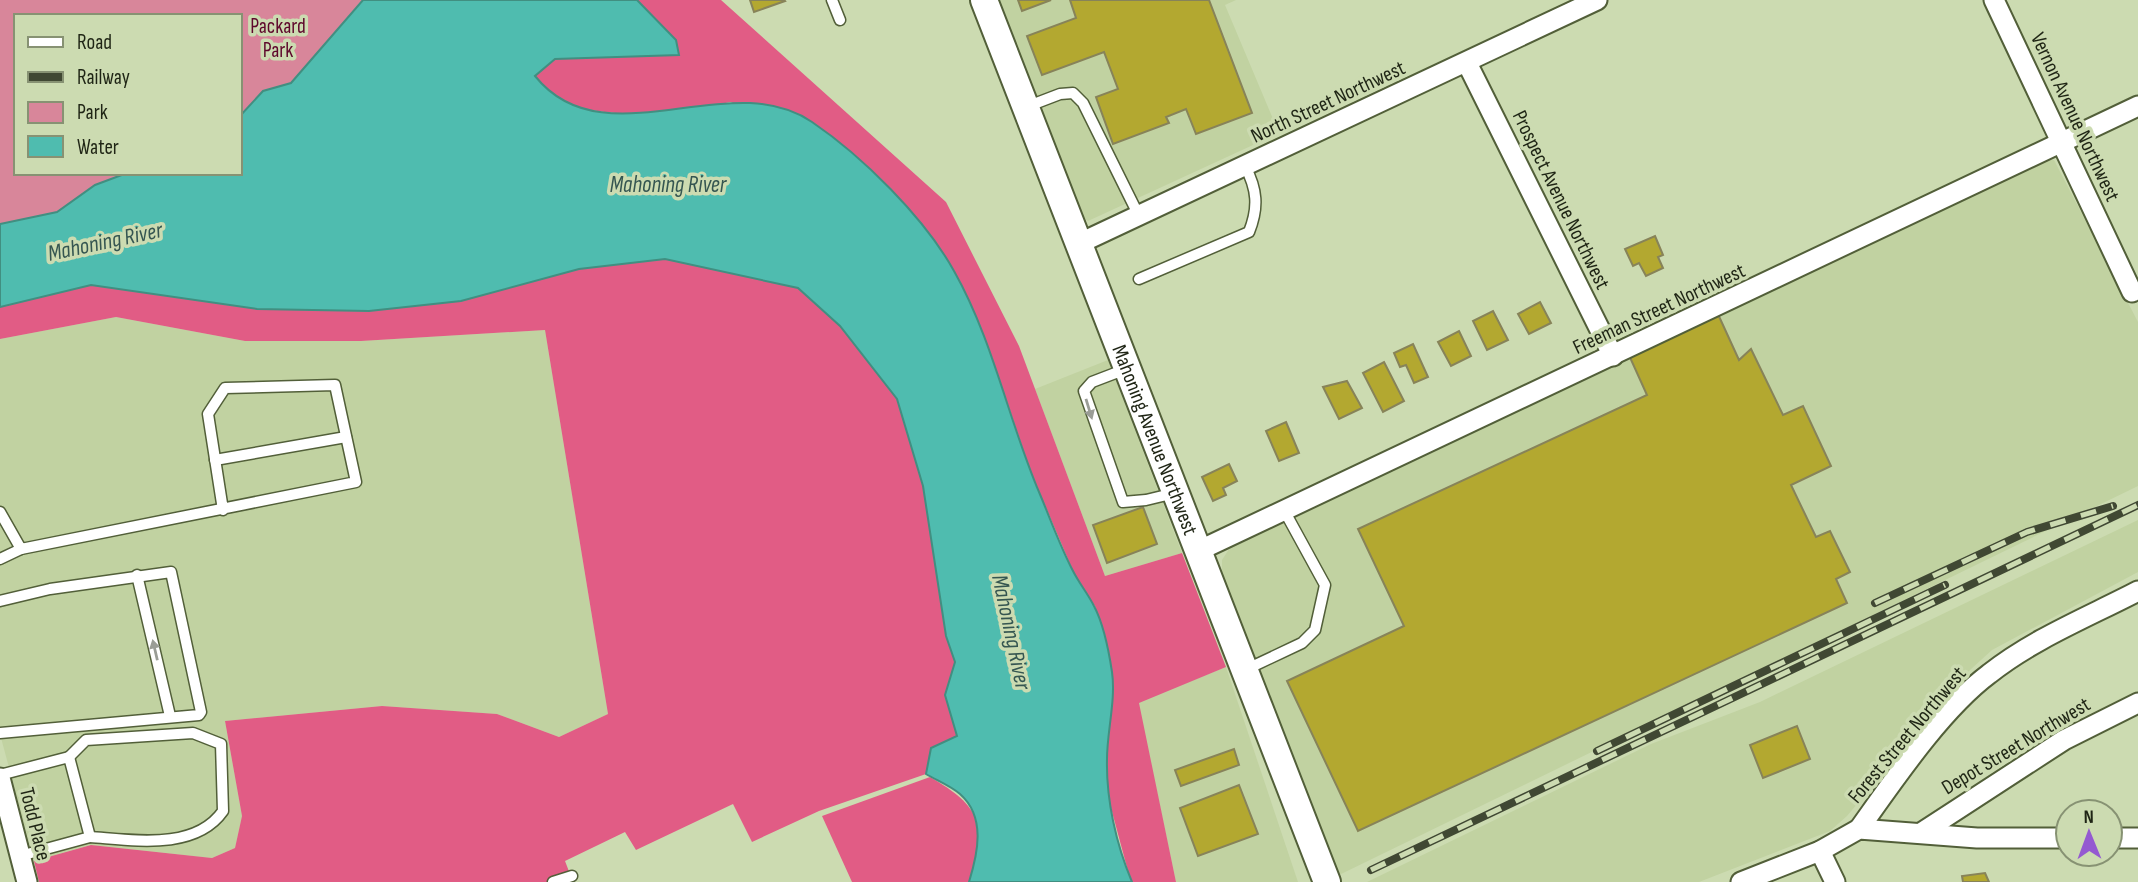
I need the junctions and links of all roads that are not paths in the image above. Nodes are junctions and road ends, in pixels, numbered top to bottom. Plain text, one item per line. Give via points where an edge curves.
1 (832, 0) edge
2 (984, 0) edge
3 (1597, 0) edge
4 (1994, 0) edge
5 (840, 20) dead end
6 (1467, 63) junction
7 (2138, 106) edge
8 (1026, 108) junction
9 (2060, 143) junction
10 (1245, 166) junction
11 (1139, 216) junction
12 (1078, 244) junction
13 (1139, 279) dead end
14 (2132, 292) dead end
15 (1613, 356) junction
16 (1127, 368) junction
17 (346, 437) junction
18 (215, 460) junction
19 (1175, 493) junction
20 (223, 510) junction
21 (0, 512) edge
22 (1285, 512) junction
23 (21, 550) junction
24 (1198, 551) junction
25 (0, 559) edge
26 (137, 575) junction
27 (2138, 591) edge
28 (0, 601) edge
29 (1243, 671) junction
30 (2138, 703) edge
31 (170, 716) junction
32 (0, 733) edge
33 (69, 757) junction
34 (0, 776) edge
35 (3, 803) edge
36 (1859, 829) junction
37 (1921, 832) junction
38 (90, 837) junction
39 (2054, 838) edge
40 (1820, 851) junction
41 (20, 856) junction
42 (572, 876) dead end
43 (27, 882) edge
44 (553, 882) edge
45 (1327, 882) edge
46 (1741, 882) edge
47 (1835, 882) edge

1 - 5 lane
2 - 8 main road, Mahoning Avenue Northwest
3 - 6 street, North Street Northwest
4 - 9 street, Vernon Avenue Northwest
6 - 10 street, North Street Northwest
6 - 15 street, Prospect Avenue Northwest
7 - 9 street, Freeman Street Northwest
8 - 11 lane via 1073,93 1083,103
8 - 12 main road, Mahoning Avenue Northwest
9 - 14 street, Vernon Avenue Northwest
9 - 15 street, Freeman Street Northwest
10 - 11 street, North Street Northwest
10 - 13 lane via 1256,187 1256,215 1249,232
11 - 12 street, North Street Northwest
12 - 16 main road, Mahoning Avenue Northwest
15 - 22 street, Freeman Street Northwest
16 - 19 main road, Mahoning Avenue Northwest
16 -> 19 lane via 1092,382 1084,391 1123,502
17 - 18 lane
17 - 18 lane via 335,385 225,388 208,414
17 - 20 lane via 355,482
18 - 20 lane
19 - 24 main road, Mahoning Avenue Northwest
20 - 23 lane
21 - 23 lane
22 - 24 street, Freeman Street Northwest
22 - 29 lane via 1325,585 1315,630 1302,643
23 - 25 lane
24 - 29 main road, Mahoning Avenue Northwest
26 - 28 lane
31 -> 26 lane
26 - 31 lane via 170,572 201,712
27 - 36 street, Forest Street Northwest via 1983,678
29 - 45 main road, Mahoning Avenue Northwest
30 - 37 street, Depot Street Northwest via 2064,740
31 - 32 lane
33 - 34 lane
33 - 38 lane
33 - 38 lane via 86,740 193,733 220,744 223,811 205,831 152,839
34 - 35 street, Todd Place
35 - 41 street, Todd Place
36 - 37 street
36 - 40 street
37 - 39 street via 1976,838
38 - 41 lane
40 - 46 street
40 - 47 street
41 - 43 street, Todd Place
42 - 44 lane

